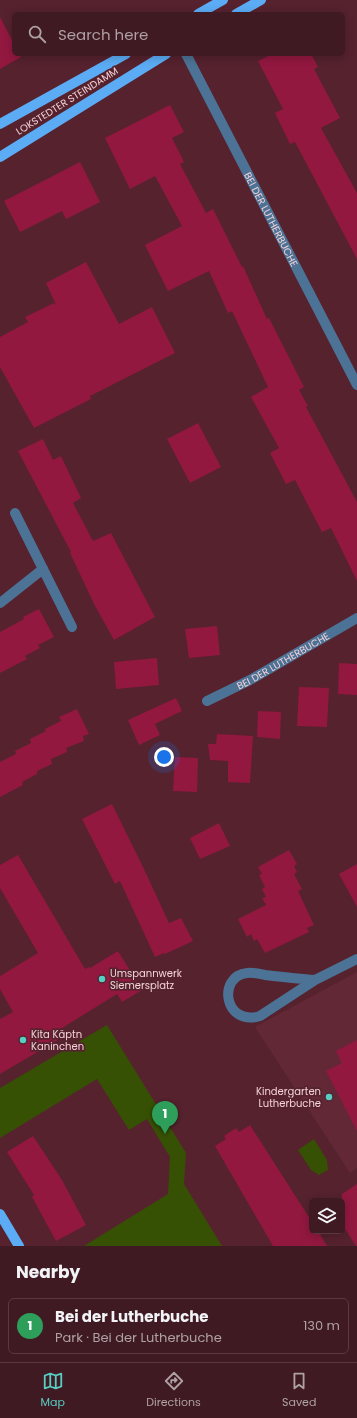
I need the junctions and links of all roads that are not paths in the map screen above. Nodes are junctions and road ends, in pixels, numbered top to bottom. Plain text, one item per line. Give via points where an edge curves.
1 (223, 0) edge
2 (261, 0) edge
3 (202, 12) edge
4 (240, 12) edge
5 (122, 56) edge
6 (163, 56) edge
7 (187, 56) edge
8 (0, 124) edge
9 (0, 156) edge
10 (357, 385) edge
11 (15, 513) dead end
12 (43, 569) junction
13 (0, 603) edge
14 (357, 618) edge
15 (72, 627) dead end
16 (207, 701) dead end
17 (357, 959) edge
18 (315, 980) junction
19 (0, 1214) edge
20 (19, 1246) edge

1 - 3 main road
2 - 4 main road
5 - 8 main road, LOKSTEDTER STEINDAMM
6 - 9 main road, LOKSTEDTER STEINDAMM
7 - 10 street, BEI DER LUTHERBUCHE
11 - 12 street
12 - 13 street
12 - 15 street
14 - 16 street, BEI DER LUTHERBUCHE via 250,680
17 - 18 street
18 - 18 street via 247,973 234,980 228,1001 235,1012 246,1018 254,1018
19 - 20 main road

